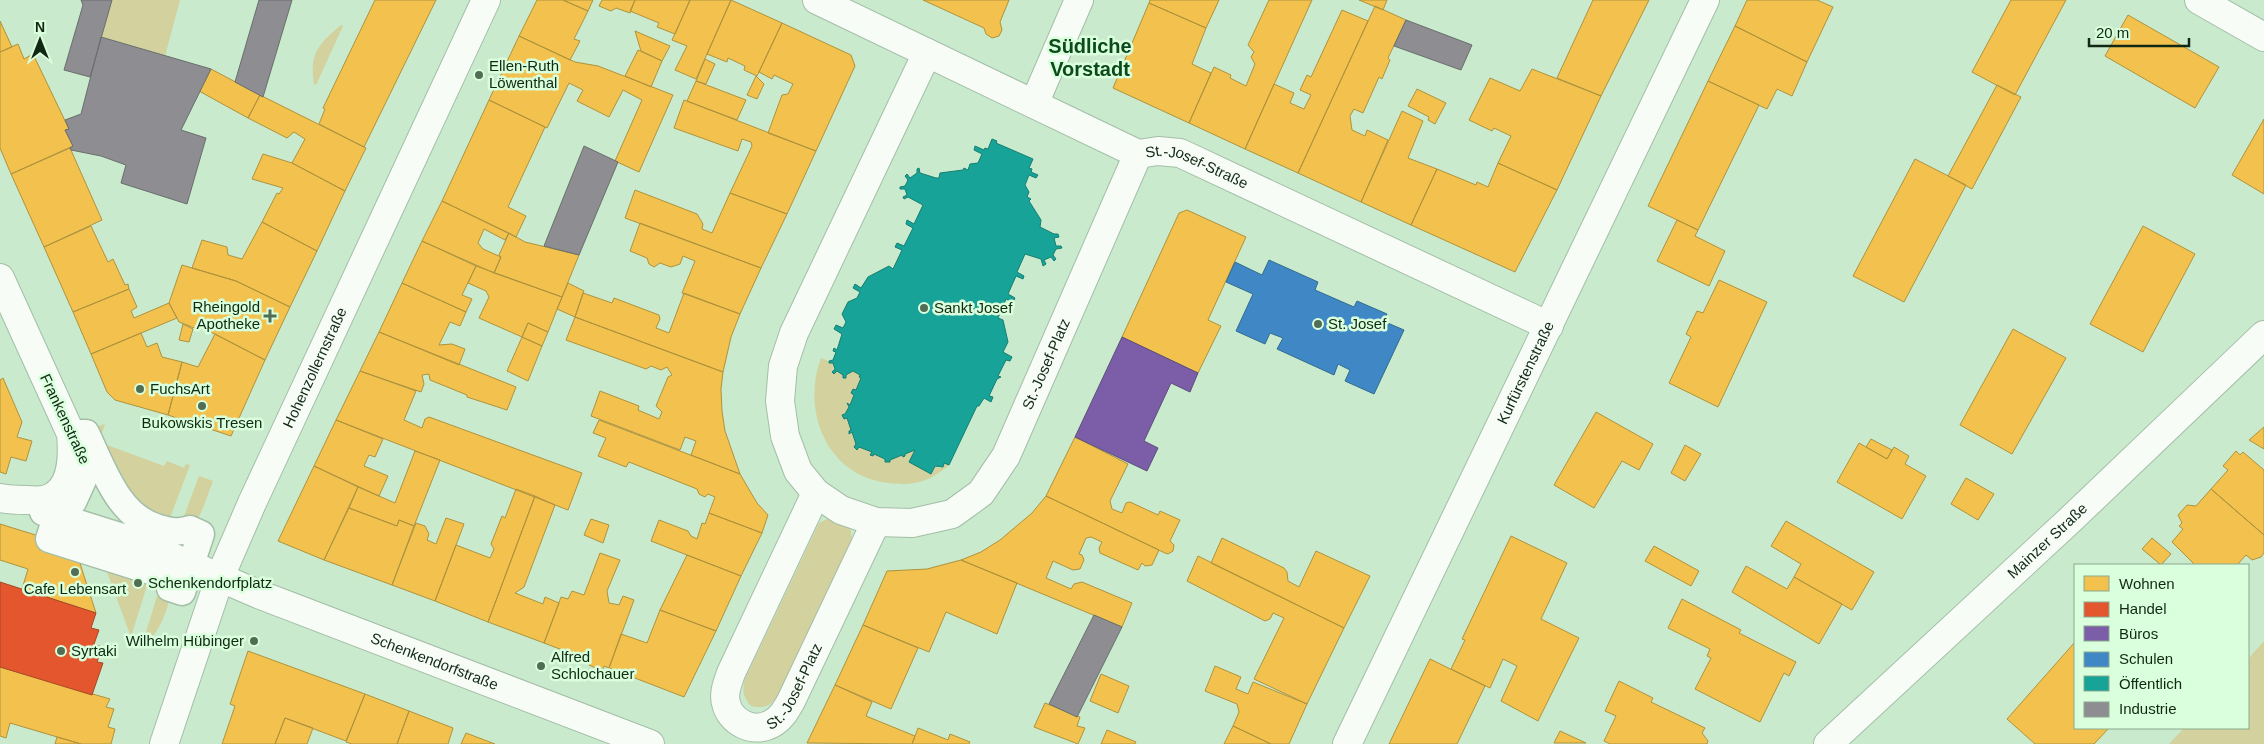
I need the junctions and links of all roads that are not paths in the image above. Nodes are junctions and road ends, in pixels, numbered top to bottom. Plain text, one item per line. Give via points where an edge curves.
1 (486, 0) edge
2 (817, 0) edge
3 (1079, 0) edge
4 (1705, 0) edge
5 (2199, 0) edge
6 (2264, 38) edge
7 (927, 53) junction
8 (1034, 104) junction
9 (1138, 154) junction
10 (0, 278) edge
11 (1549, 326) junction
12 (2264, 335) edge
13 (71, 434) junction
14 (87, 465) junction
15 (816, 492) junction
16 (3, 499) edge
17 (56, 517) junction
18 (876, 522) junction
19 (151, 546) junction
20 (210, 573) junction
21 (164, 744) edge
22 (650, 744) edge
23 (1347, 744) edge
24 (1828, 744) edge

1 - 20 street, Hohenzollernstraße via 256,494
2 - 7 street, St.-Josef-Straße
3 - 8 street
4 - 11 street, Kurfürstenstraße
5 - 6 street
7 - 8 street, St.-Josef-Straße
7 - 15 street, St.-Josef-Platz via 794,333 783,366 780,401 785,436 798,471
8 - 9 street, St.-Josef-Straße
9 - 11 street, St.-Josef-Straße via 1158,151 1180,153
9 - 18 street, St.-Josef-Platz via 1006,456 981,492 952,514 912,523
10 - 13 street, Frankenstraße
11 - 23 street, Kurfürstenstraße
12 - 24 street, Mainzer Straße
13 - 14 street, Frankenstraße
13 - 16 street via 73,456 69,475 58,492 45,500
14 - 17 street via 77,494 72,502 58,511
14 - 17 street via 90,453 82,433 86,433 113,488 133,515 151,526 171,532 190,529 201,534 182,592 170,588 163,575 49,539
14 - 19 street, Frankenstraße via 114,509
15 - 18 street, St.-Josef-Platz via 841,510
15 - 18 street, St.-Josef-Platz via 731,673 725,702 730,716 742,725 770,725 782,716
16 - 17 street
17 - 19 street
19 - 20 street
20 - 21 street, Hohenzollernstraße
20 - 22 street, Schenkendorfstraße

